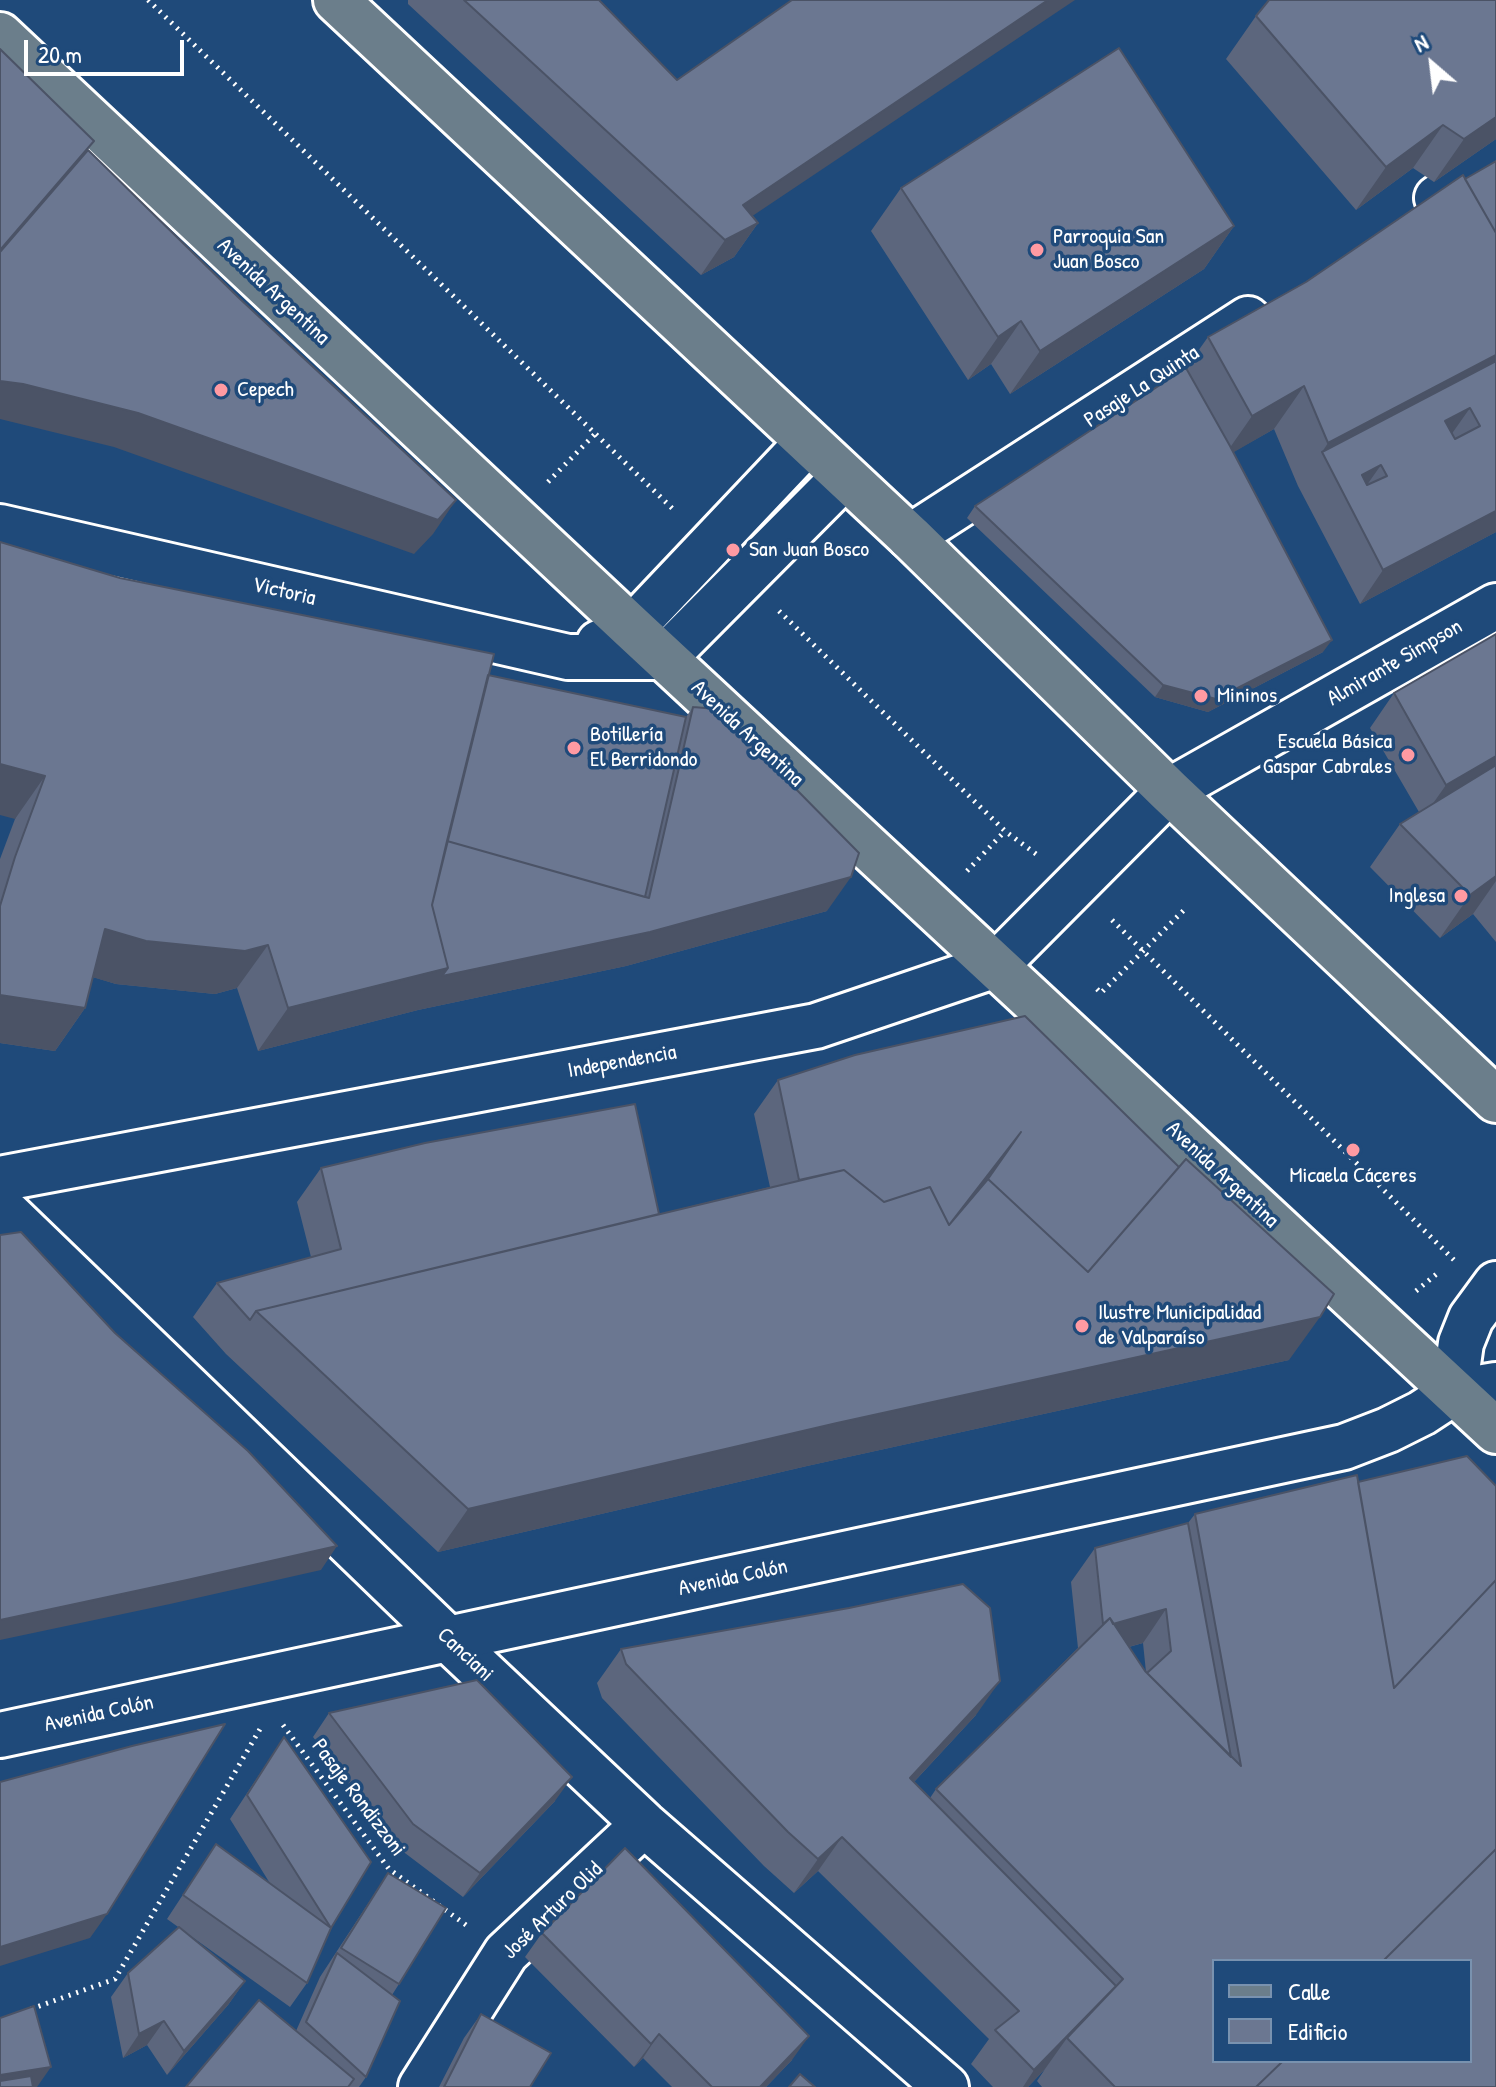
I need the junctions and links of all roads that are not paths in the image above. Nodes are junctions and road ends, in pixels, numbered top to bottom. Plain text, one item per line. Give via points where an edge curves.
1 (336, 0) edge
2 (0, 35) edge
3 (1496, 160) edge
4 (1403, 220) edge
5 (1283, 297) edge
6 (807, 443) junction
7 (844, 477) junction
8 (0, 527) edge
9 (910, 537) junction
10 (1496, 606) edge
11 (632, 628) junction
12 (568, 657) junction
13 (665, 657) junction
14 (1169, 791) junction
15 (996, 965) junction
16 (1496, 1100) edge
17 (0, 1179) edge
18 (0, 1206) edge
19 (1479, 1275) edge
20 (1475, 1388) edge
21 (1496, 1431) edge
22 (449, 1640) junction
23 (0, 1735) edge
24 (644, 1824) junction
25 (421, 2087) edge
26 (946, 2087) edge

1 - 6 main road
2 - 11 main road, Avenida Argentina
3 - 4 main road
5 - 9 main road, Pasaje La Quinta
6 - 7 main road
6 - 11 main road
7 - 9 main road
7 - 13 main road
8 - 12 main road, Victoria
9 - 14 main road
10 - 14 main road, Almirante Simpson
11 - 12 main road
11 - 13 main road, Avenida Argentina
12 - 13 main road, Victoria
13 - 15 main road, Avenida Argentina
14 - 15 main road, Independencia
14 - 16 main road
15 - 17 main road, Independencia via 816,1026
15 - 20 main road, Avenida Argentina
18 - 22 main road, Canciani
19 - 20 main road via 1461,1343
20 - 21 main road, Avenida Argentina
20 - 22 main road, Avenida Colón via 1344,1447
22 - 23 main road, Avenida Colón via 269,1694
22 - 24 main road, Canciani
24 - 25 main road, José Arturo Olid via 506,1953
24 - 26 main road, Canciani

